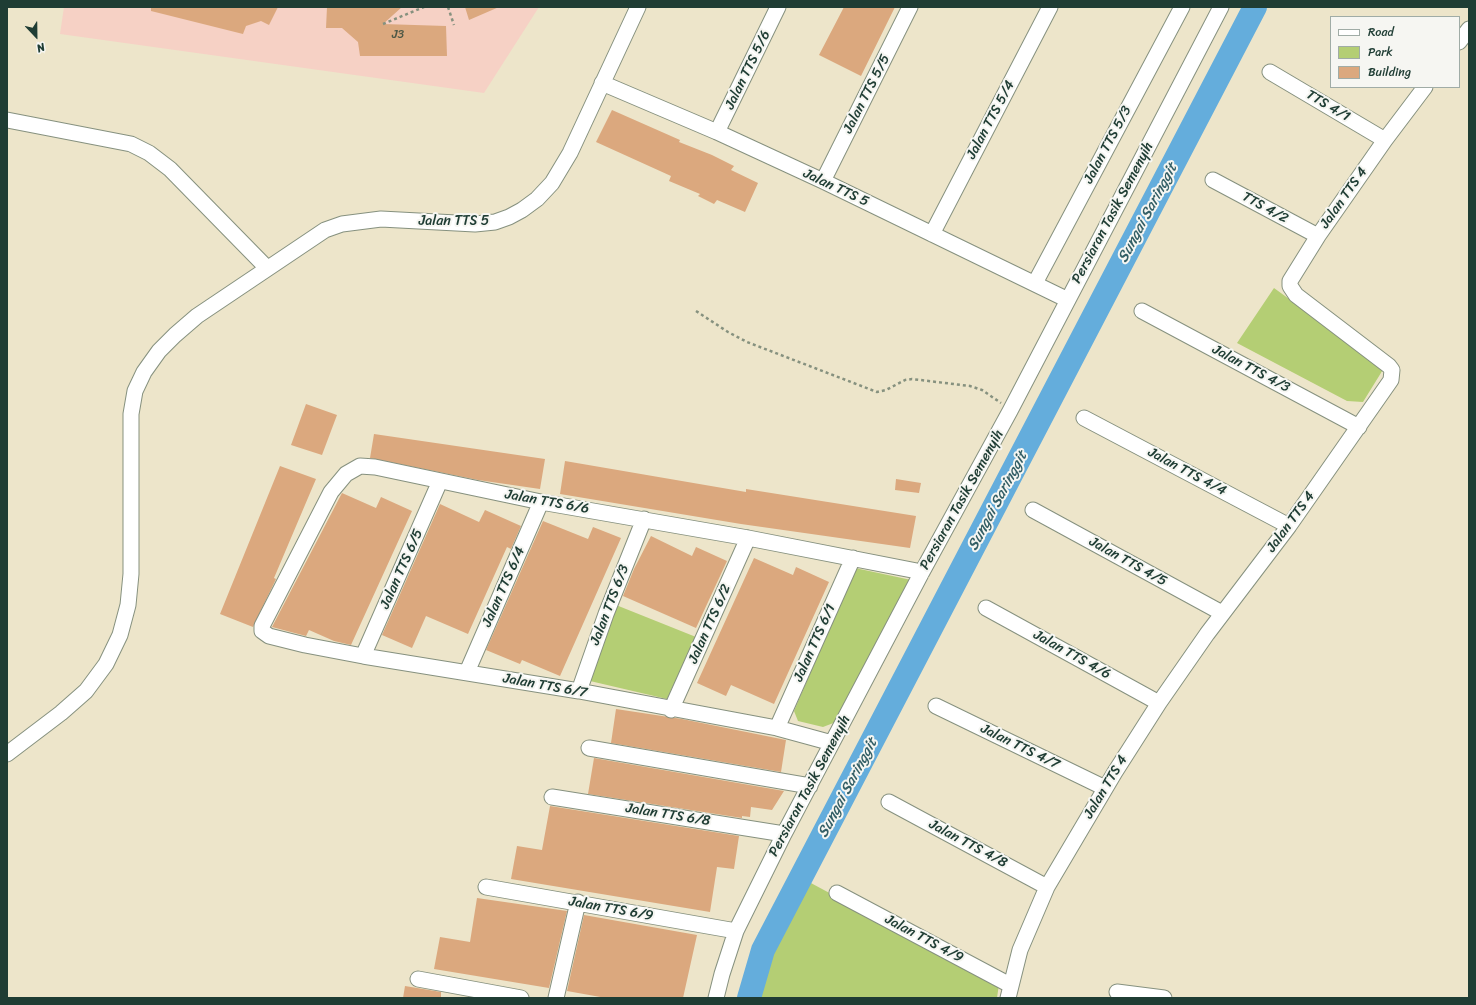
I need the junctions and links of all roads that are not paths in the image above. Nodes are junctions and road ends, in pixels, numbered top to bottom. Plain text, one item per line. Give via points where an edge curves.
1 (638, 7) edge
2 (778, 7) edge
3 (910, 7) edge
4 (1050, 7) edge
5 (1182, 7) edge
6 (1221, 7) edge
7 (1469, 29) edge
8 (1460, 41) edge
9 (1270, 72) dead end
10 (602, 83) junction
11 (1424, 88) edge
12 (7, 120) edge
13 (717, 132) junction
14 (1385, 140) junction
15 (1213, 180) dead end
16 (823, 181) junction
17 (932, 234) junction
18 (1318, 236) junction
19 (267, 268) junction
20 (1035, 283) junction
21 (1068, 300) junction
22 (1142, 311) dead end
23 (1084, 418) dead end
24 (1359, 427) junction
25 (440, 482) junction
26 (541, 502) junction
27 (1033, 510) dead end
28 (644, 519) junction
29 (1289, 526) junction
30 (748, 538) junction
31 (853, 558) junction
32 (922, 572) junction
33 (986, 608) dead end
34 (1222, 613) junction
35 (262, 626) joint
36 (363, 656) junction
37 (467, 672) junction
38 (579, 691) junction
39 (1159, 702) junction
40 (936, 706) dead end
41 (672, 710) junction
42 (777, 728) junction
43 (832, 743) junction
44 (588, 748) dead end
45 (7, 754) edge
46 (810, 786) junction
47 (1105, 788) junction
48 (552, 797) dead end
49 (889, 802) dead end
50 (784, 834) junction
51 (486, 887) dead end
52 (1047, 887) junction
53 (837, 893) dead end
54 (578, 902) junction
55 (736, 931) junction
56 (418, 979) dead end
57 (1009, 991) edge
58 (1117, 992) dead end
59 (521, 998) edge
60 (556, 998) edge
61 (716, 998) edge
62 (1164, 998) edge

1 - 10 street, Jalan TTS 5
2 - 13 street, Jalan TTS 5/6
3 - 16 street, Jalan TTS 5/5
4 - 17 street, Jalan TTS 5/4
5 - 20 street, Jalan TTS 5/3
6 - 21 street, Persiaran Tasik Semenyih
7 - 8 street
9 - 14 street, TTS 4/1
10 - 13 street, Jalan TTS 5
10 - 19 street, Jalan TTS 5 via 570,153 552,183 522,210 502,219 475,224 381,219 342,224 325,230
11 - 14 street, Jalan TTS 4
12 - 19 street via 131,144 149,152
13 - 16 street, Jalan TTS 5
14 - 18 street, Jalan TTS 4
15 - 18 street, TTS 4/2
16 - 17 street, Jalan TTS 5
17 - 20 street, Jalan TTS 5
18 - 24 street, Jalan TTS 4 via 1290,281 1292,291 1384,361 1392,370 1391,380
19 - 45 street, Jalan TTS 5 via 197,316 175,335 144,372 135,391 131,414 131,574 128,605 120,635 106,664 86,691
20 - 21 street, Jalan TTS 5
21 - 32 street, Persiaran Tasik Semenyih
22 - 24 street, Jalan TTS 4/3
23 - 29 street, Jalan TTS 4/4
24 - 29 street, Jalan TTS 4
25 - 26 street, Jalan TTS 6/6
25 - 35 street, Jalan TTS 6/6 via 366,466 352,469 337,483 326,502
25 - 36 street, Jalan TTS 6/5
26 - 28 street, Jalan TTS 6/6
26 - 37 street, Jalan TTS 6/4
27 - 34 street, Jalan TTS 4/5
28 - 30 street, Jalan TTS 6/6
28 - 38 street, Jalan TTS 6/3
29 - 34 street, Jalan TTS 4
30 - 31 street, Jalan TTS 6/6
30 - 41 street, Jalan TTS 6/2
31 - 32 street, Jalan TTS 6/6
31 - 42 street, Jalan TTS 6/1
32 - 43 street, Persiaran Tasik Semenyih
33 - 39 street, Jalan TTS 4/6
34 - 39 street, Jalan TTS 4
35 - 36 street, Jalan TTS 6/7 via 262,631 269,636
36 - 37 street, Jalan TTS 6/7
37 - 38 street, Jalan TTS 6/7
38 - 41 street, Jalan TTS 6/7
39 - 47 street, Jalan TTS 4
40 - 47 street, Jalan TTS 4/7
41 - 42 street, Jalan TTS 6/7
42 - 43 street, Jalan TTS 6/7
43 - 46 street, Persiaran Tasik Semenyih
44 - 46 street
46 - 50 street, Persiaran Tasik Semenyih
47 - 52 street, Jalan TTS 4
48 - 50 street, Jalan TTS 6/8
49 - 52 street, Jalan TTS 4/8
50 - 55 street, Persiaran Tasik Semenyih
51 - 54 street, Jalan TTS 6/9
52 - 57 street, Jalan TTS 4 via 1020,950
53 - 57 street, Jalan TTS 4/9
54 - 55 street, Jalan TTS 6/9
54 - 60 street
55 - 61 street, Persiaran Tasik Semenyih
56 - 59 street
58 - 62 street

